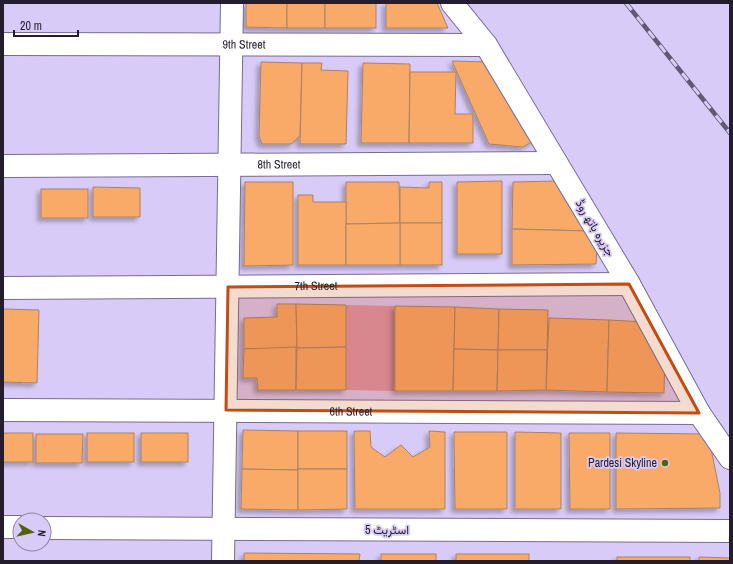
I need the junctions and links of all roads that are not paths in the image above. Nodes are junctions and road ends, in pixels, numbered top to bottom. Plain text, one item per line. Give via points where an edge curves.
1 (232, 3) edge
2 (452, 3) edge
3 (3, 44) edge
4 (232, 44) junction
5 (486, 45) junction
6 (230, 163) junction
7 (555, 163) junction
8 (3, 166) edge
9 (629, 284) junction
10 (228, 287) junction
11 (3, 288) edge
12 (3, 410) edge
13 (226, 410) junction
14 (699, 412) junction
15 (730, 458) edge
16 (52, 528) edge
17 (224, 529) junction
18 (730, 530) edge
19 (223, 561) edge

1 - 4 street
2 - 5 street, جزیرہ باتھ روڈ
3 - 4 street, 9th Street
4 - 5 street, 9th Street
4 - 6 street
5 - 7 street, جزیرہ باتھ روڈ
6 - 7 street, 8th Street
6 - 8 street, 8th Street
6 - 10 street
7 - 9 street, جزیرہ باتھ روڈ
9 - 10 street, 7th Street
9 - 14 street, جزیرہ باتھ روڈ
10 - 11 street, 7th Street
10 - 13 street
12 - 13 street, 6th Street
13 - 14 street, 6th Street
13 - 17 street
14 - 15 street, جزیرہ باتھ روڈ
16 - 17 street, اسٹریٹ 5
17 - 18 street, اسٹریٹ 5
17 - 19 street

